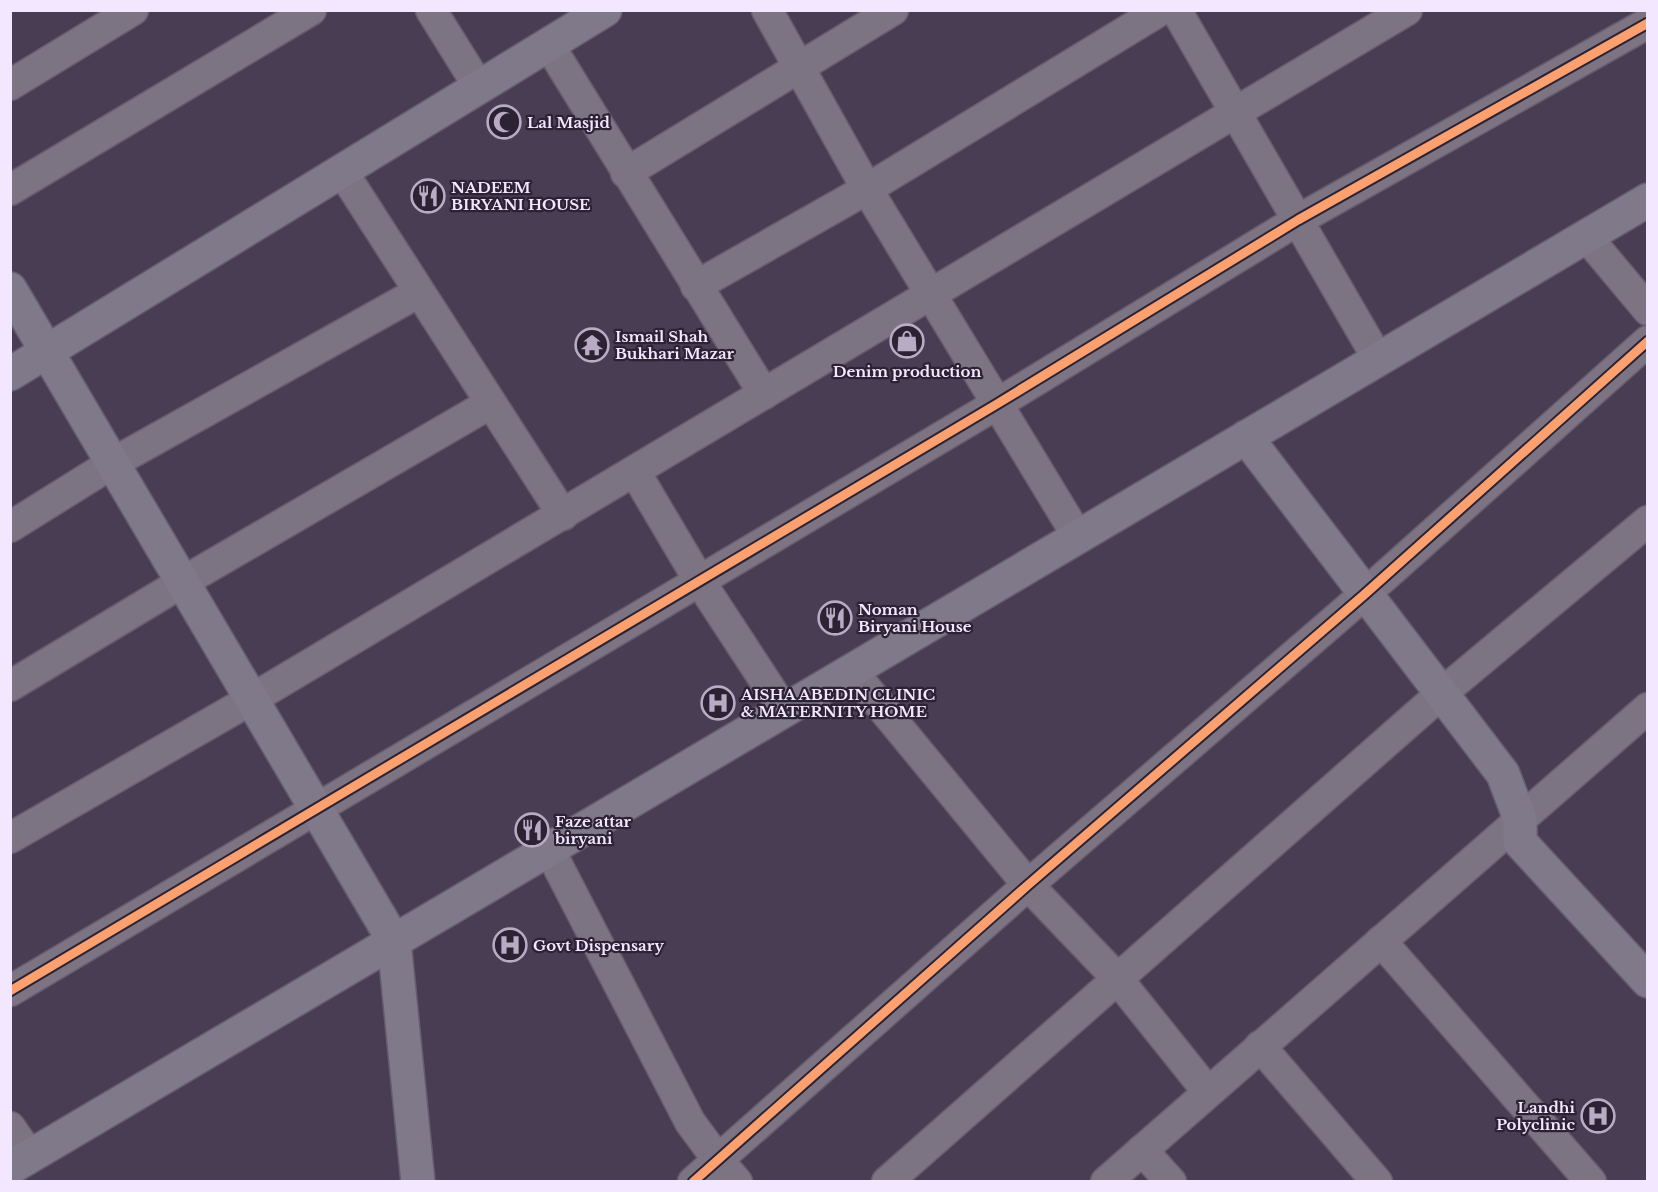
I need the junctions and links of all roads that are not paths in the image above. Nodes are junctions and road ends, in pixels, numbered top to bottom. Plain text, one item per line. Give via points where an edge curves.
1 (133, 10) edge
2 (310, 10) edge
3 (431, 10) edge
4 (605, 10) edge
5 (766, 10) edge
6 (893, 10) edge
7 (1161, 10) edge
8 (1176, 10) edge
9 (1407, 10) edge
10 (1647, 23) edge
11 (549, 45) junction
12 (800, 65) junction
13 (10, 85) edge
14 (479, 87) junction
15 (1236, 114) junction
16 (342, 171) junction
17 (626, 173) junction
18 (867, 189) junction
19 (10, 190) edge
20 (1647, 200) edge
21 (1298, 220) junction
22 (1586, 236) junction
23 (696, 286) junction
24 (10, 289) edge
25 (419, 292) junction
26 (932, 295) junction
27 (1647, 310) edge
28 (1647, 341) edge
29 (47, 352) junction
30 (1378, 359) junction
31 (10, 374) edge
32 (764, 394) junction
33 (491, 403) junction
34 (996, 404) junction
35 (1246, 437) junction
36 (111, 464) junction
37 (635, 472) junction
38 (562, 515) junction
39 (1647, 521) edge
40 (10, 527) edge
41 (1078, 537) junction
42 (699, 580) junction
43 (181, 583) junction
44 (1365, 594) junction
45 (851, 670) junction
46 (10, 686) edge
47 (1442, 693) junction
48 (252, 699) junction
49 (1647, 708) edge
50 (784, 710) junction
51 (316, 809) junction
52 (1520, 819) junction
53 (10, 838) edge
54 (549, 849) junction
55 (1028, 885) junction
56 (394, 941) junction
57 (1381, 941) junction
58 (1116, 977) junction
59 (1647, 981) edge
60 (10, 991) edge
61 (1260, 1046) junction
62 (1208, 1092) junction
63 (10, 1127) edge
64 (1142, 1150) junction
65 (20, 1162) edge
66 (728, 1171) edge
67 (418, 1182) edge
68 (693, 1182) edge
69 (887, 1182) edge
70 (1106, 1182) edge
71 (1171, 1182) edge
72 (1377, 1182) edge
73 (1591, 1182) edge

1 - 13 street
2 - 19 street
3 - 14 street
4 - 11 street
5 - 12 street
6 - 12 street
7 - 18 street
8 - 15 street
9 - 15 street
10 - 21 street
11 - 14 street
11 - 17 street
12 - 17 street
12 - 18 street
14 - 16 street
15 - 21 street
15 - 26 street
16 - 25 street
16 - 29 street
17 - 23 street
18 - 23 street
18 - 26 street
20 - 22 street
21 - 30 street
21 - 34 street
22 - 27 street
22 - 30 street
23 - 32 street
24 - 29 street
25 - 33 street
25 - 36 street
26 - 32 street
26 - 34 street
28 - 44 street
29 - 31 street
29 - 36 street
30 - 35 street
32 - 37 street
33 - 38 street
33 - 43 street
34 - 41 street
34 - 42 street
35 - 41 street
35 - 44 street
36 - 40 street
36 - 43 street
37 - 38 street
37 - 42 street
38 - 48 street
39 - 47 street
41 - 45 street
42 - 50 street
42 - 51 street
43 - 46 street
43 - 48 street
44 - 47 street
44 - 55 street
45 - 50 street
45 - 55 street
47 - 52 street via 1503,774
47 - 58 street
48 - 51 street
48 - 53 street
49 - 52 street
50 - 54 street
51 - 56 street
51 - 60 street
52 - 57 street
52 - 59 street via 1520,842
54 - 56 street
54 - 66 street via 690,1122
55 - 58 street
55 - 66 street
56 - 65 street
56 - 67 street
57 - 61 street
57 - 73 street
58 - 62 street
58 - 69 street
61 - 62 street
61 - 72 street
62 - 64 street
63 - 65 street
64 - 70 street
64 - 71 street
66 - 68 street

